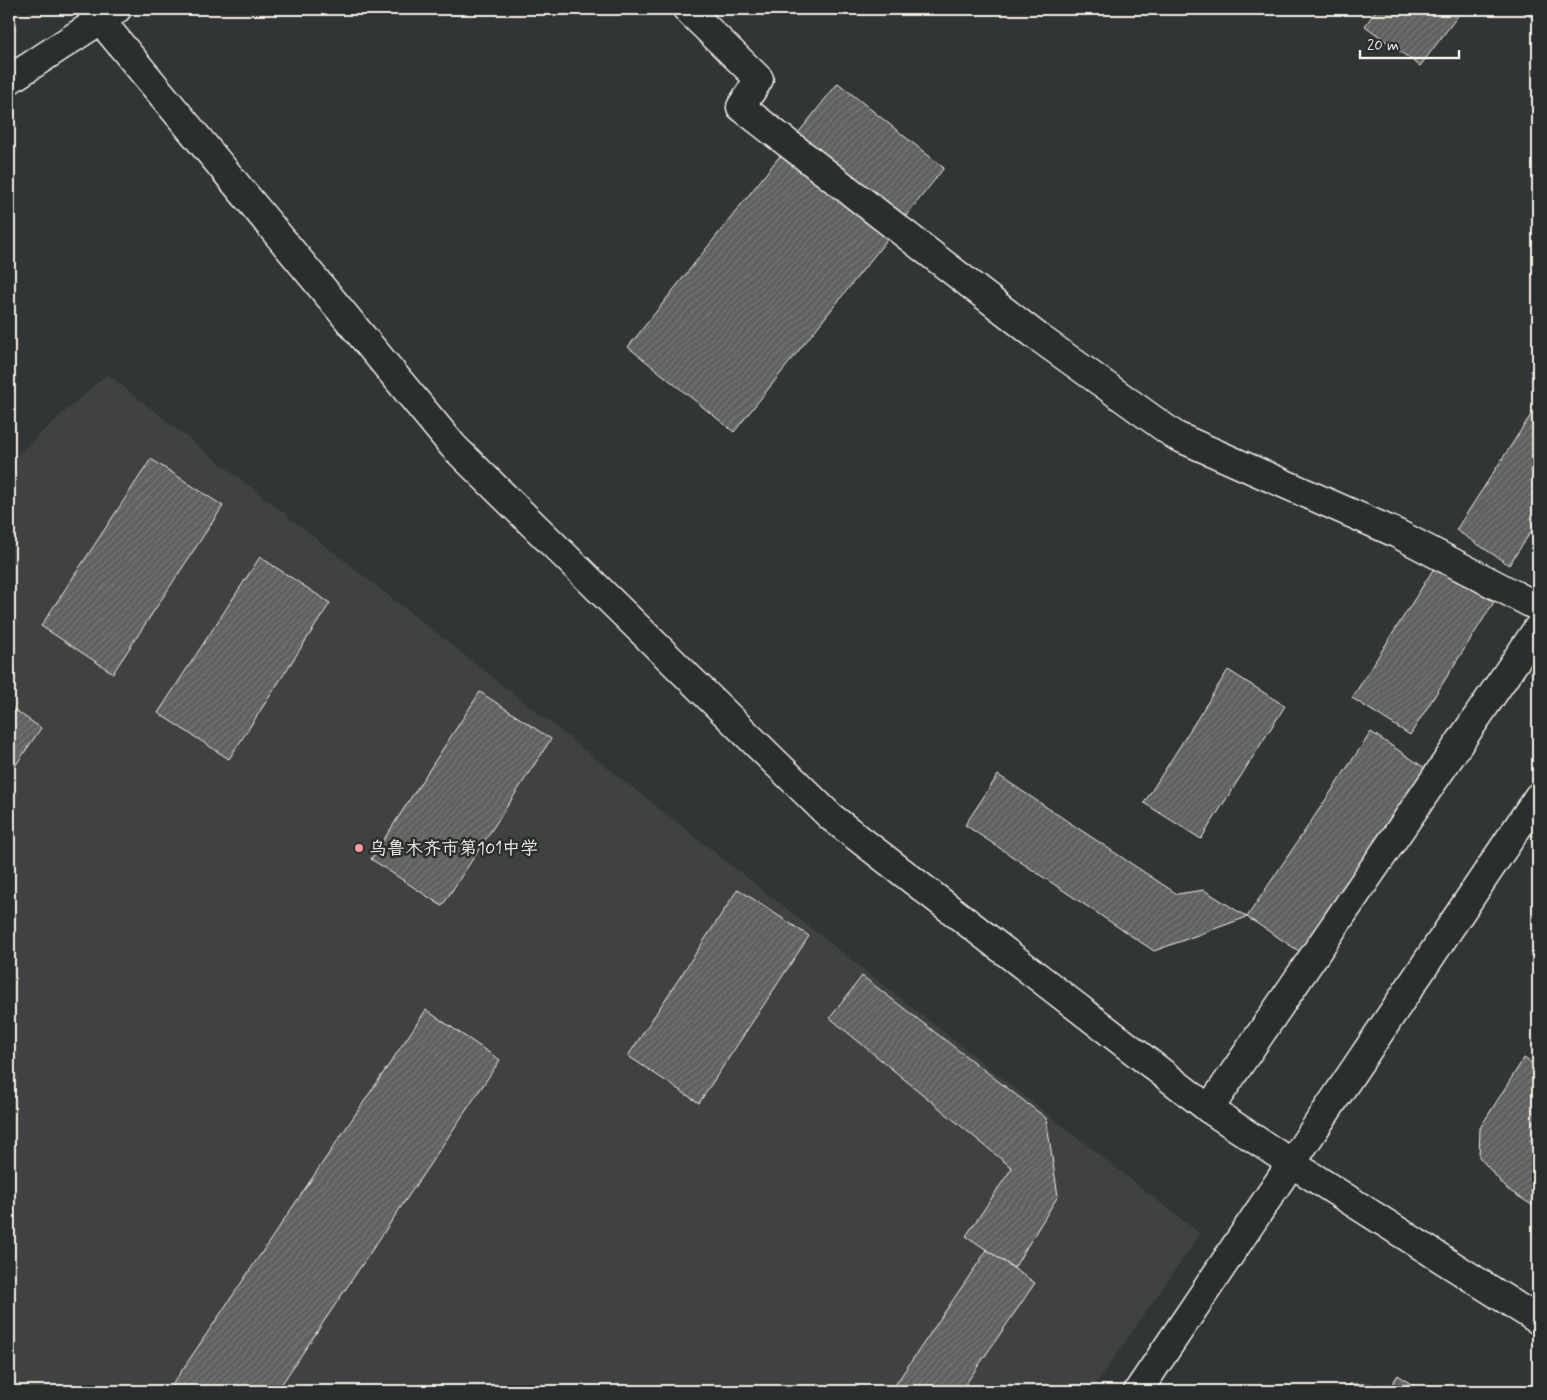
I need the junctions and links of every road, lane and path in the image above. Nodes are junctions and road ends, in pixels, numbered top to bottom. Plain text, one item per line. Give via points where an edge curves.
1 (687, 9) edge
2 (103, 12) edge
3 (9, 80) edge
4 (1538, 607) edge
5 (1538, 628) edge
6 (1538, 797) edge
7 (1209, 1109) junction
8 (1291, 1163) junction
9 (1538, 1320) edge
10 (1138, 1391) edge

1 - 4 main road via 759,79 741,108 1038,337 1176,436 1396,533
2 - 3 main road
2 - 7 main road via 453,446 831,817
5 - 7 main road
6 - 8 main road
7 - 8 main road
8 - 9 main road
8 - 10 main road

